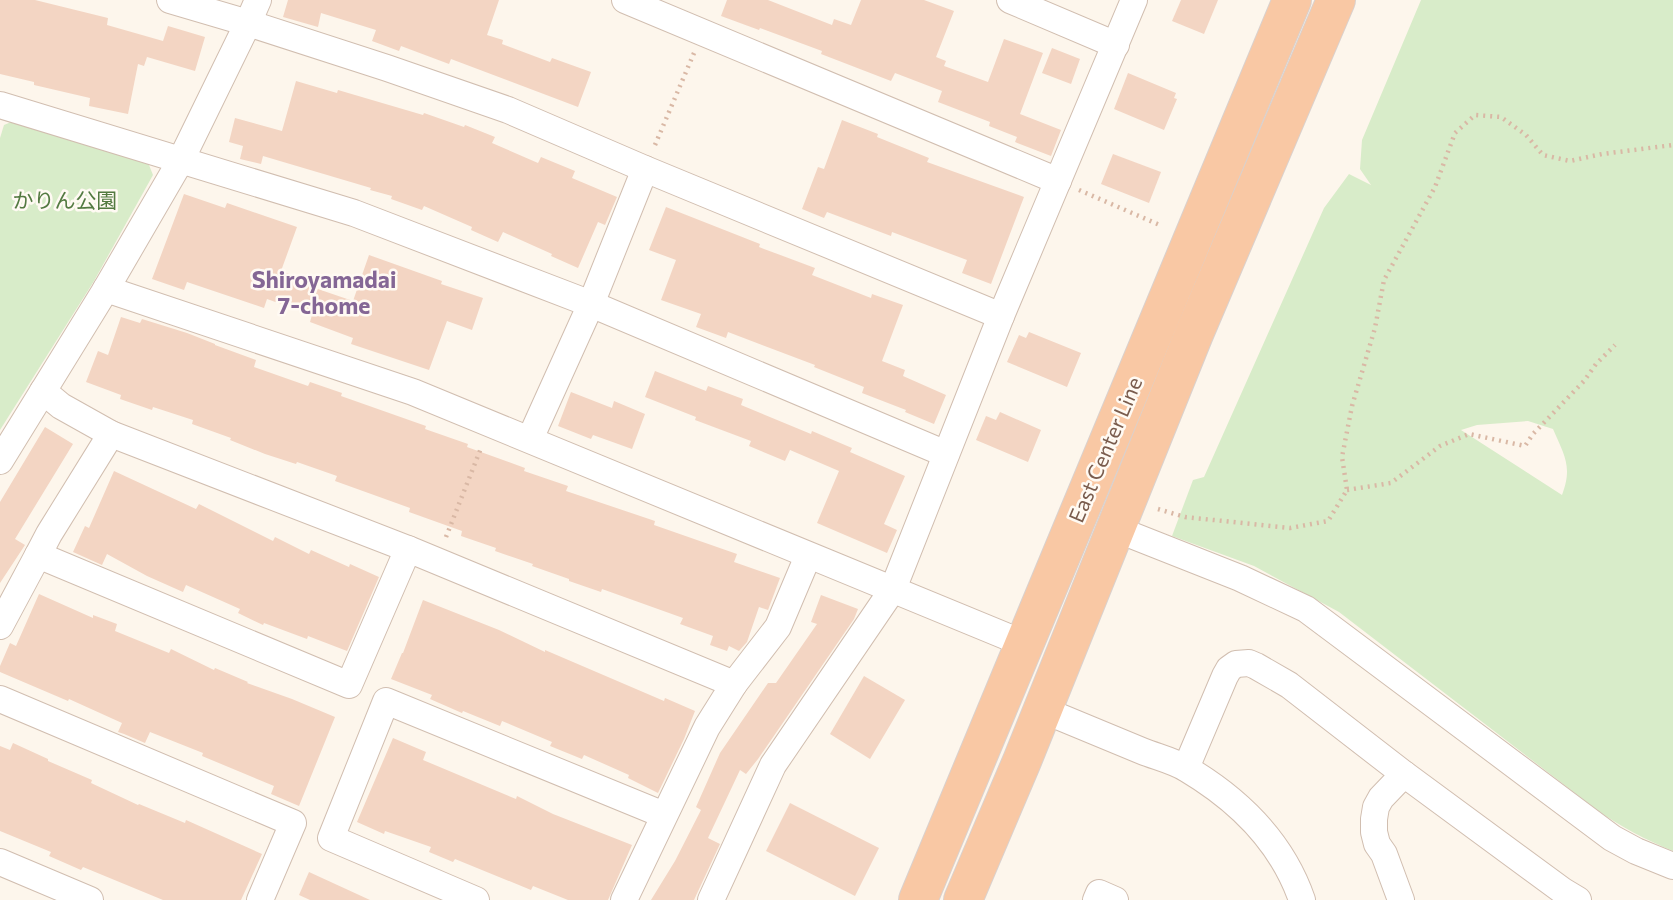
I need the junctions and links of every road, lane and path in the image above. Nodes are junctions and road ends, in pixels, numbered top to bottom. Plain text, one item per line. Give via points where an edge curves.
1 (170, 0) edge
2 (625, 0) edge
3 (1010, 0) edge
4 (1134, 0) edge
5 (1292, 0) edge
6 (1336, 0) edge
7 (653, 5) edge
8 (253, 12) edge
9 (703, 32) junction
10 (1116, 45) junction
11 (0, 104) edge
12 (1673, 145) edge
13 (181, 160) junction
14 (645, 169) junction
15 (1058, 181) junction
16 (1162, 226) dead end
17 (106, 289) junction
18 (591, 304) junction
19 (1001, 316) junction
20 (1615, 345) dead end
21 (43, 391) junction
22 (491, 424) junction
23 (111, 435) junction
24 (530, 439) junction
25 (946, 454) junction
26 (0, 461) edge
27 (1348, 489) junction
28 (1158, 509) dead end
29 (1116, 529) junction
30 (408, 549) junction
31 (38, 555) junction
32 (808, 556) junction
33 (436, 561) junction
34 (893, 589) junction
35 (0, 626) edge
36 (1025, 644) junction
37 (733, 684) junction
38 (0, 699) edge
39 (1043, 710) junction
40 (1185, 768) junction
41 (1404, 774) junction
42 (664, 815) junction
43 (0, 862) edge
44 (1673, 866) edge
45 (90, 900) edge
46 (260, 900) edge
47 (476, 900) edge
48 (624, 900) edge
49 (711, 900) edge
50 (918, 900) edge
51 (963, 900) edge
52 (1096, 900) edge
53 (1115, 900) edge
54 (1302, 900) edge
55 (1401, 900) edge
56 (1578, 900) edge

1 - 8 street
2 - 7 street
3 - 10 street
4 - 10 street
5 - 36 highway, East Center Line
6 - 29 highway, East Center Line
7 - 9 street
8 - 13 street
8 - 14 street via 508,110
9 - 14 path
9 - 15 street
10 - 15 street
11 - 13 street
12 - 27 path via 1570,161 1544,155 1501,117 1475,115 1455,133 1435,187 1384,280 1342,457
13 - 17 street
13 - 18 street via 354,213
14 - 18 street
14 - 19 street
15 - 16 path
15 - 19 street
17 - 21 street
17 - 22 street
18 - 24 street
18 - 25 street
19 - 25 street
20 - 27 path via 1525,446 1469,434 1440,446 1391,482
21 - 23 street
21 - 26 street
22 - 24 street
22 - 33 path
23 - 30 street
23 - 31 street
24 - 32 street
25 - 34 street
27 - 28 path via 1328,521 1290,527 1185,517
29 - 39 highway, East Center Line
29 - 44 street via 1306,609 1612,838
30 - 31 street via 349,685
30 - 33 street
31 - 35 street
32 - 34 street
32 - 37 street via 778,627
33 - 37 street
34 - 36 street
34 - 49 street via 773,765
36 - 50 highway, East Center Line
37 - 42 street
38 - 46 street via 293,823
39 - 40 street
39 - 51 highway, East Center Line
40 - 41 street via 1229,669 1250,663 1289,685
40 - 54 street via 1250,816 1266,834
41 - 55 street via 1381,798 1374,819 1377,844
41 - 56 street
42 - 47 street via 386,701 331,838
42 - 48 street
43 - 45 street
52 - 53 street via 1099,893

